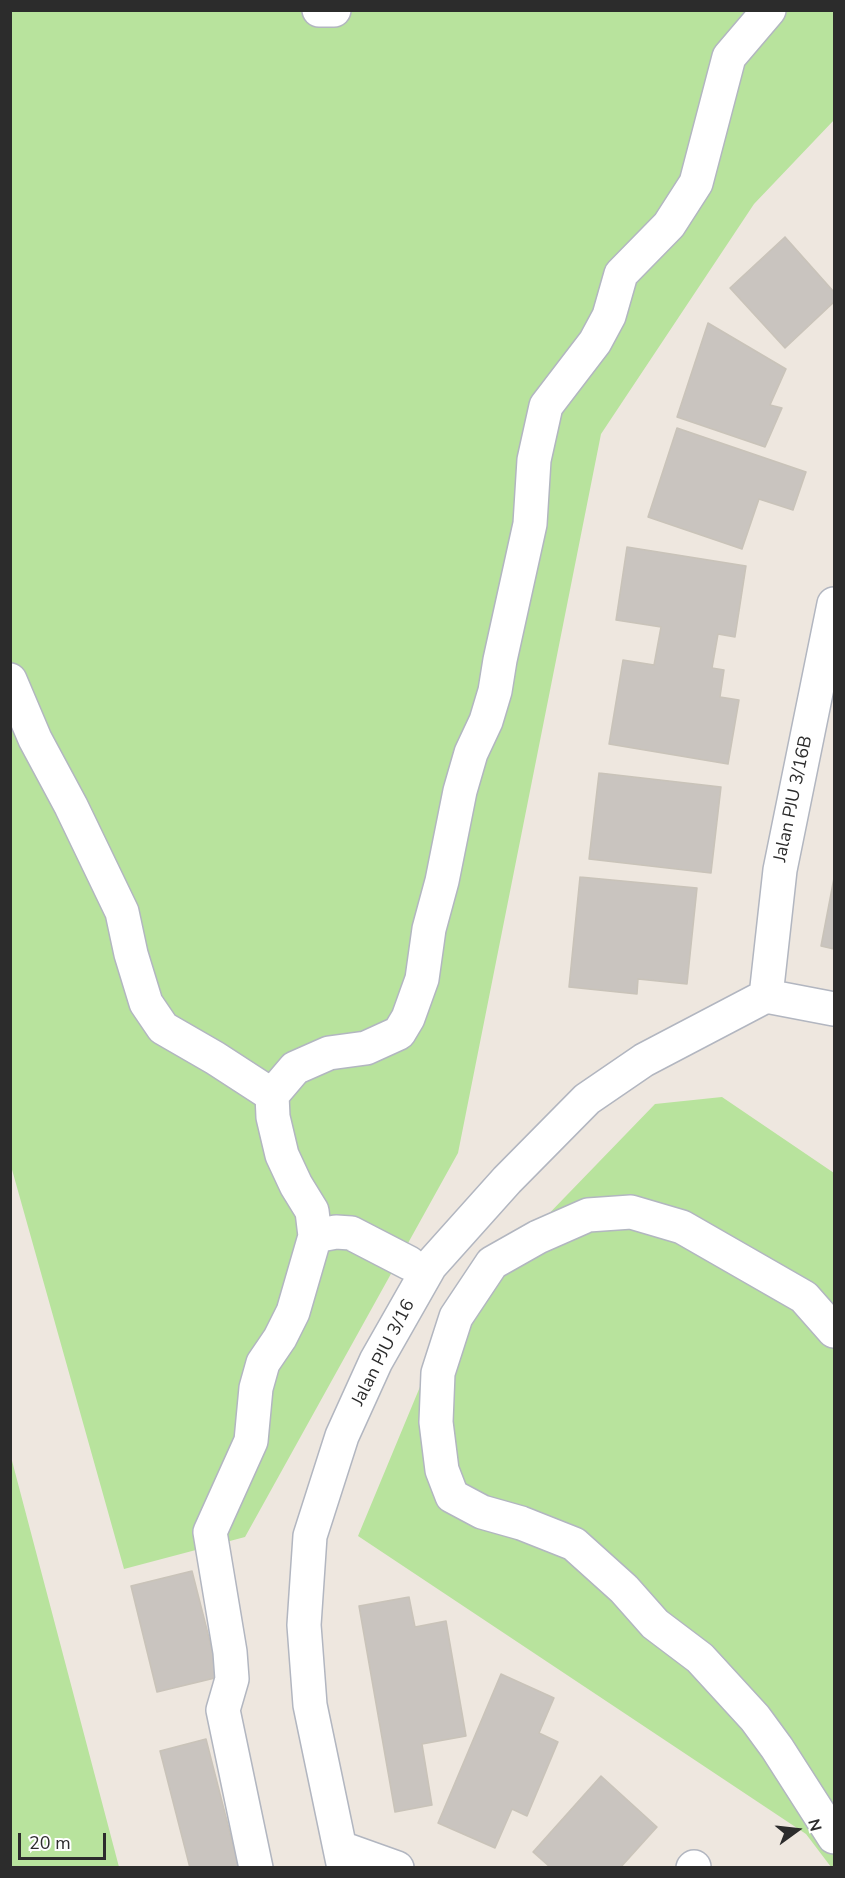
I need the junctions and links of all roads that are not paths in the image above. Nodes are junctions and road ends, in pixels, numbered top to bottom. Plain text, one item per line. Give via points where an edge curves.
1 (319, 10) edge
2 (334, 10) edge
3 (769, 10) edge
4 (834, 604) edge
5 (10, 680) edge
6 (766, 996) junction
7 (834, 1009) edge
8 (272, 1095) junction
9 (315, 1236) junction
10 (409, 1263) dead end
11 (440, 1284) dead end
12 (468, 1299) junction
13 (834, 1331) edge
14 (834, 1837) edge
15 (343, 1858) edge
16 (256, 1868) edge
17 (397, 1868) edge

1 - 2 street
3 - 8 street via 729,57 696,183 669,225 621,274 609,316 595,342 546,406 534,460 530,524 495,691 460,791 429,929 422,979 408,1018 399,1033 366,1048 329,1053 295,1068
4 - 6 street, Jalan PJU 3/16B via 780,870
5 - 8 street via 35,739 122,912 146,1003 163,1028
6 - 7 street
6 - 15 street, Jalan PJU 3/16 via 644,1060 586,1099 430,1266 376,1361 342,1436 310,1536 304,1624 310,1705
8 - 9 street via 282,1155 312,1211
9 - 10 street via 351,1233
9 - 16 street via 292,1312 262,1363 251,1441 210,1532 232,1679 223,1710
11 - 12 street
12 - 13 street via 492,1263 538,1237 588,1215 631,1212 682,1227 804,1297
12 - 14 street via 456,1317 438,1373 436,1422 442,1470 452,1496 482,1512 574,1544 624,1589 655,1624 700,1658 755,1718
15 - 17 street

